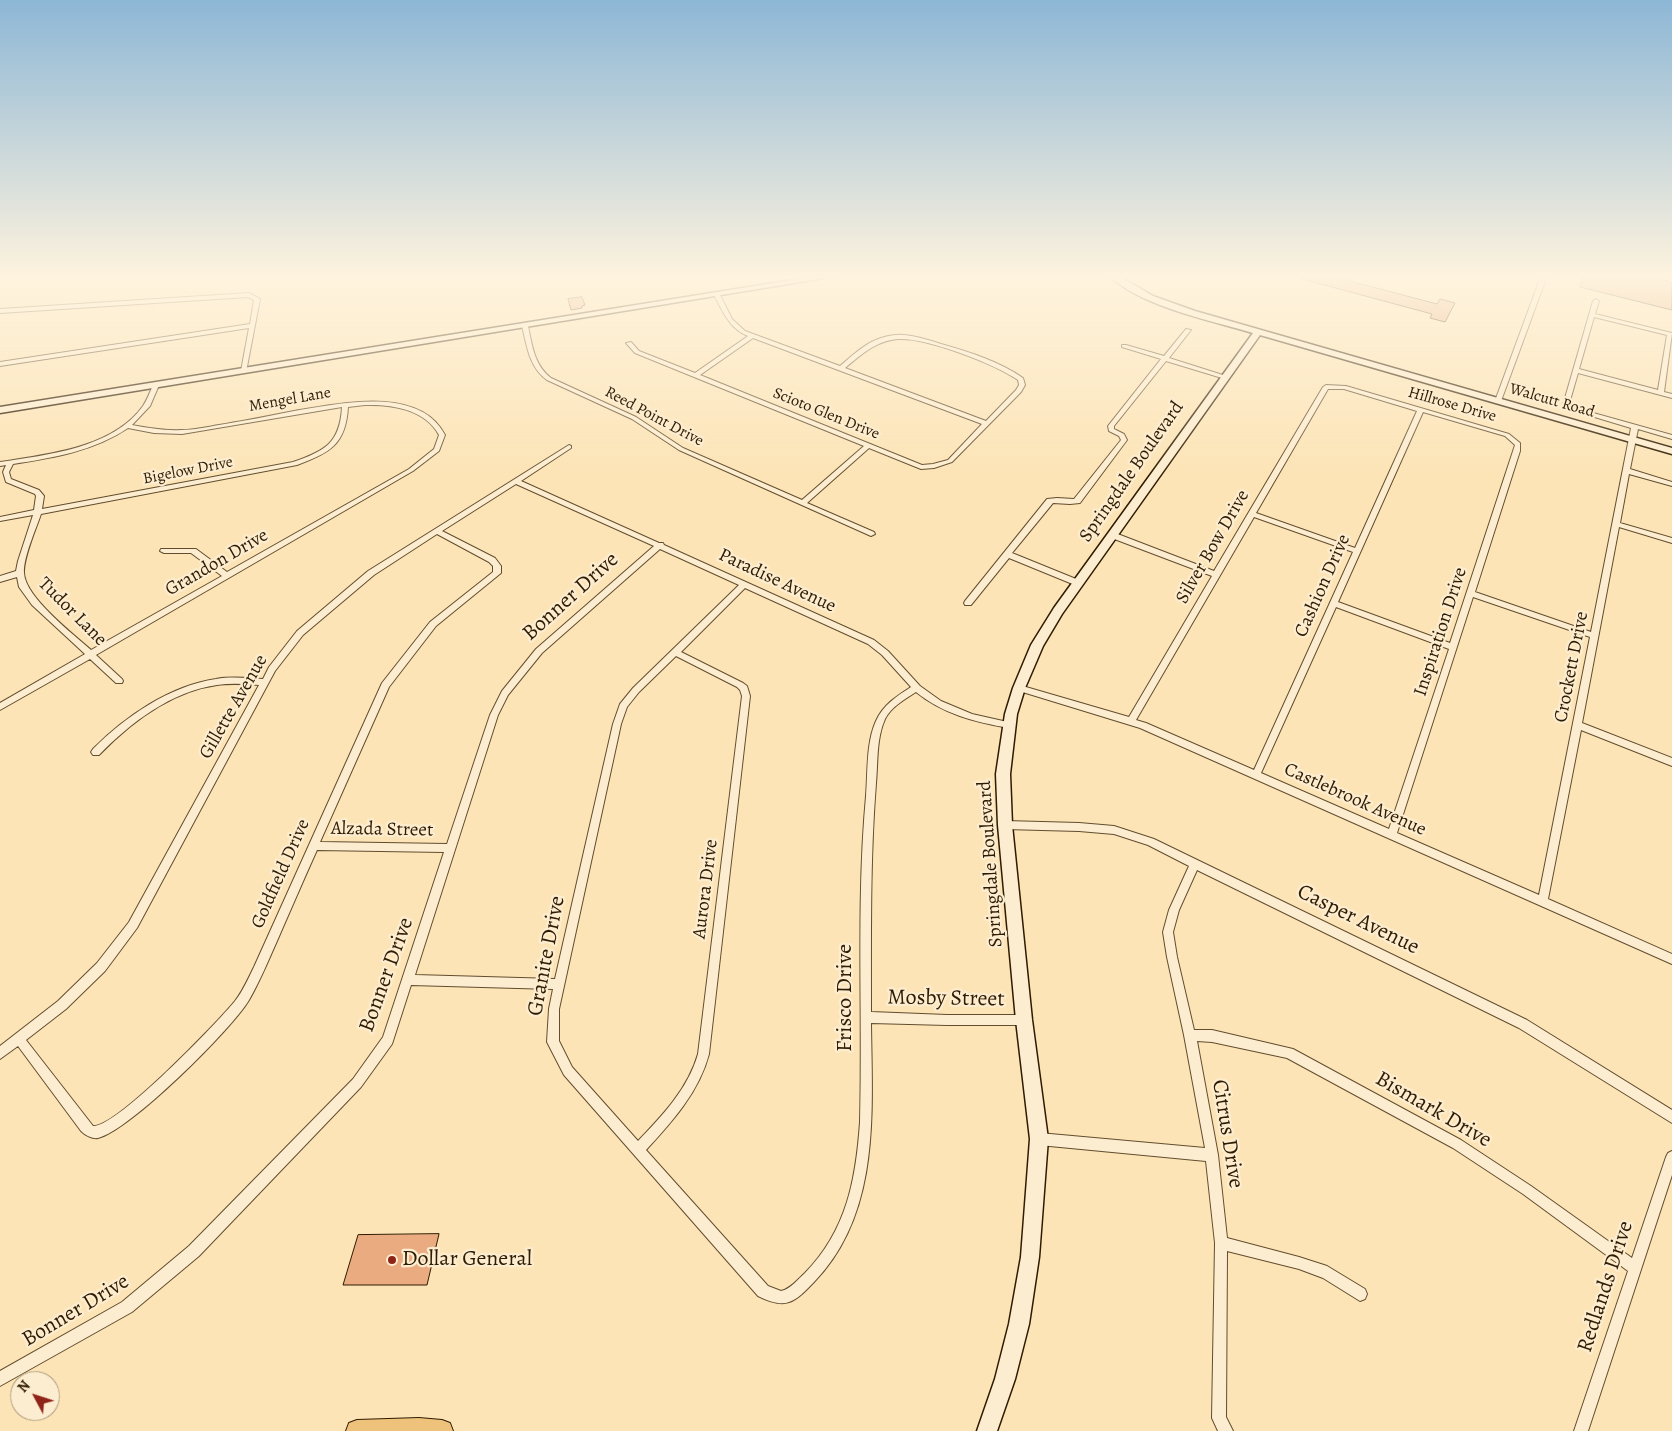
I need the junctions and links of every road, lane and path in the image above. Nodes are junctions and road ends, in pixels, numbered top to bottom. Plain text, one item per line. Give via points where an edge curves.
1 (140, 343) edge
2 (248, 343) edge
3 (420, 343) edge
4 (530, 343) edge
5 (742, 343) edge
6 (770, 343) edge
7 (876, 343) edge
8 (933, 343) edge
9 (1178, 343) edge
10 (1250, 343) edge
11 (1292, 343) edge
12 (1519, 343) edge
13 (1584, 343) edge
14 (1670, 343) edge
15 (628, 344) dead end
16 (1124, 346) dead end
17 (1165, 358) junction
18 (0, 364) edge
19 (840, 369) junction
20 (1576, 370) junction
21 (244, 371) junction
22 (695, 376) junction
23 (1224, 377) junction
24 (156, 385) junction
25 (1324, 390) joint
26 (1661, 393) junction
27 (1672, 396) edge
28 (1498, 401) junction
29 (345, 405) junction
30 (0, 410) edge
31 (1421, 410) junction
32 (987, 424) junction
33 (128, 426) junction
34 (1635, 426) junction
35 (1672, 437) edge
36 (1632, 439) junction
37 (442, 440) joint
38 (1515, 440) joint
39 (868, 446) junction
40 (569, 447) dead end
41 (1672, 450) edge
42 (10, 463) junction
43 (0, 464) edge
44 (1628, 470) junction
45 (516, 480) junction
46 (1672, 484) edge
47 (803, 503) junction
48 (36, 513) junction
49 (1252, 514) junction
50 (0, 519) edge
51 (1616, 524) junction
52 (436, 531) junction
53 (871, 534) dead end
54 (1112, 535) junction
55 (1672, 541) edge
56 (660, 546) junction
57 (164, 551) dead end
58 (1357, 551) junction
59 (1008, 554) junction
60 (20, 573) junction
61 (1216, 575) junction
62 (227, 576) junction
63 (0, 579) edge
64 (1078, 583) junction
65 (745, 584) junction
66 (1471, 593) junction
67 (968, 603) dead end
68 (1334, 603) junction
69 (1595, 636) junction
70 (1453, 647) junction
71 (676, 653) junction
72 (92, 655) junction
73 (120, 681) dead end
74 (265, 682) junction
75 (916, 688) junction
76 (1019, 688) junction
77 (0, 707) edge
78 (1131, 721) junction
79 (1009, 725) junction
80 (1577, 726) junction
81 (96, 752) dead end
82 (1672, 762) edge
83 (1256, 775) junction
84 (1005, 825) junction
85 (1392, 836) junction
86 (313, 846) junction
87 (451, 848) junction
88 (1195, 864) junction
89 (1544, 901) junction
90 (1672, 959) edge
91 (408, 980) junction
92 (560, 984) junction
93 (866, 1017) junction
94 (1024, 1020) junction
95 (1190, 1035) junction
96 (19, 1039) junction
97 (0, 1053) edge
98 (1672, 1117) edge
99 (1039, 1139) junction
100 (638, 1149) junction
101 (1212, 1155) junction
102 (1672, 1157) edge
103 (1222, 1243) junction
104 (1635, 1268) junction
105 (1360, 1294) dead end
106 (783, 1299) joint
107 (0, 1379) edge
108 (357, 1431) edge
109 (442, 1431) edge
110 (987, 1431) edge
111 (1226, 1431) edge
112 (1580, 1431) edge

1 - 18 street
2 - 21 street
3 - 21 street
4 - 47 street, Reed Point Drive via 540,374 634,418 681,449
5 - 22 street
6 - 19 street
7 - 19 street
8 - 32 street via 1006,369 1021,379 1019,391
9 - 17 street
10 - 23 street, Springdale Boulevard
11 - 28 street, Walcutt Road
12 - 28 street
13 - 20 street
14 - 26 street
15 - 22 street, Scioto Glen Drive via 637,352
16 - 17 street
17 - 23 street
17 - 59 street via 1111,426 1111,430 1122,435 1124,440 1076,501 1050,501
19 - 32 street
20 - 26 street
20 - 34 street via 1566,405
21 - 24 street
22 - 39 street, Scioto Glen Drive
23 - 54 street, Springdale Boulevard
24 - 30 street
24 - 33 street via 144,412
25 - 31 street, Hillrose Drive via 1337,385
25 - 49 street, Silver Bow Drive
26 - 27 street
28 - 36 street, Walcutt Road
29 - 33 street, Mengel Lane via 182,432
29 - 37 street, Mengel Lane via 389,404 412,410 436,424
29 - 48 street, Bigelow Drive via 345,423 340,436 308,460
31 - 38 street, Hillrose Drive
31 - 58 street, Cashion Drive
32 - 39 street, Scioto Glen Drive via 950,461 934,466 914,465
33 - 42 street via 82,448
34 - 35 street
34 - 36 street, Crockett Drive
36 - 41 street, Walcutt Road
36 - 44 street, Crockett Drive
37 - 62 street, Grandon Drive via 424,462
38 - 66 street, Inspiration Drive via 1518,444 1516,451
39 - 47 street
40 - 45 street, Gillette Avenue
42 - 43 street
42 - 48 street, Tudor Lane via 6,472 8,480 40,496
44 - 46 street
44 - 51 street, Crockett Drive
45 - 52 street, Gillette Avenue
45 - 56 street, Paradise Avenue
47 - 53 street, Reed Point Drive
48 - 50 street, Bigelow Drive
48 - 60 street, Tudor Lane
49 - 58 street
49 - 61 street, Silver Bow Drive
51 - 55 street
51 - 69 street, Crockett Drive
52 - 74 street, Gillette Avenue via 371,573 300,633
52 - 86 street, Goldfield Drive via 492,560 497,566 497,573 434,624 385,685
54 - 61 street
54 - 64 street, Springdale Boulevard
56 - 65 street, Paradise Avenue
56 - 87 street, Bonner Drive via 539,651 505,693 494,715
57 - 62 street via 193,551
58 - 68 street, Cashion Drive
59 - 64 street
59 - 67 street
60 - 63 street
60 - 72 street, Tudor Lane via 27,594
61 - 78 street, Silver Bow Drive
62 - 72 street, Grandon Drive
64 - 76 street, Springdale Boulevard via 1037,645
65 - 71 street, Granite Drive
65 - 75 street, Paradise Avenue via 886,651
66 - 69 street
66 - 70 street, Inspiration Drive
68 - 70 street
68 - 83 street, Cashion Drive
69 - 80 street, Crockett Drive
70 - 85 street, Inspiration Drive
71 - 92 street, Granite Drive via 623,706
71 - 100 street, Aurora Drive via 740,684 746,696 702,1060 691,1086 670,1116
72 - 73 street, Tudor Lane
72 - 77 street, Grandon Drive
74 - 81 street via 214,682 183,692 124,726
74 - 96 street, Gillette Avenue via 133,925 102,967 62,1006
75 - 79 street, Paradise Avenue via 942,706 968,717
75 - 93 street, Frisco Drive via 884,712 877,728 868,824
76 - 78 street, Castlebrook Avenue
76 - 79 street, Springdale Boulevard
78 - 83 street, Castlebrook Avenue
79 - 84 street, Springdale Boulevard via 1003,774
80 - 82 street
80 - 89 street, Crockett Drive
83 - 85 street, Castlebrook Avenue
84 - 88 street, Casper Avenue via 1114,830 1151,842
84 - 94 street, Springdale Boulevard
85 - 89 street, Castlebrook Avenue
86 - 87 street, Alzada Street
86 - 96 street, Goldfield Drive via 241,1003 215,1034 117,1122 97,1132 87,1128
87 - 91 street, Bonner Drive
88 - 95 street, Citrus Drive via 1174,910 1168,932
88 - 98 street, Casper Avenue via 1523,1024
89 - 90 street, Castlebrook Avenue
91 - 92 street
91 - 107 street, Bonner Drive via 388,1040 357,1083 194,1251 127,1307
92 - 100 street, Granite Drive via 554,1009 553,1042 568,1071
93 - 94 street, Mosby Street
93 - 106 street, Frisco Drive via 866,1117 861,1171 854,1202 848,1220 826,1258 793,1294
94 - 99 street, Springdale Boulevard
95 - 101 street, Citrus Drive
95 - 104 street, Bismark Drive via 1212,1036 1289,1053 1457,1144
96 - 97 street, Gillette Avenue
99 - 101 street
99 - 110 street, Springdale Boulevard via 1030,1257 1019,1324
100 - 106 street, Granite Drive via 763,1291
101 - 103 street, Citrus Drive
102 - 104 street, Redlands Drive
103 - 105 street via 1327,1273
103 - 111 street, Citrus Drive via 1219,1418
104 - 112 street, Redlands Drive
108 - 109 main road

